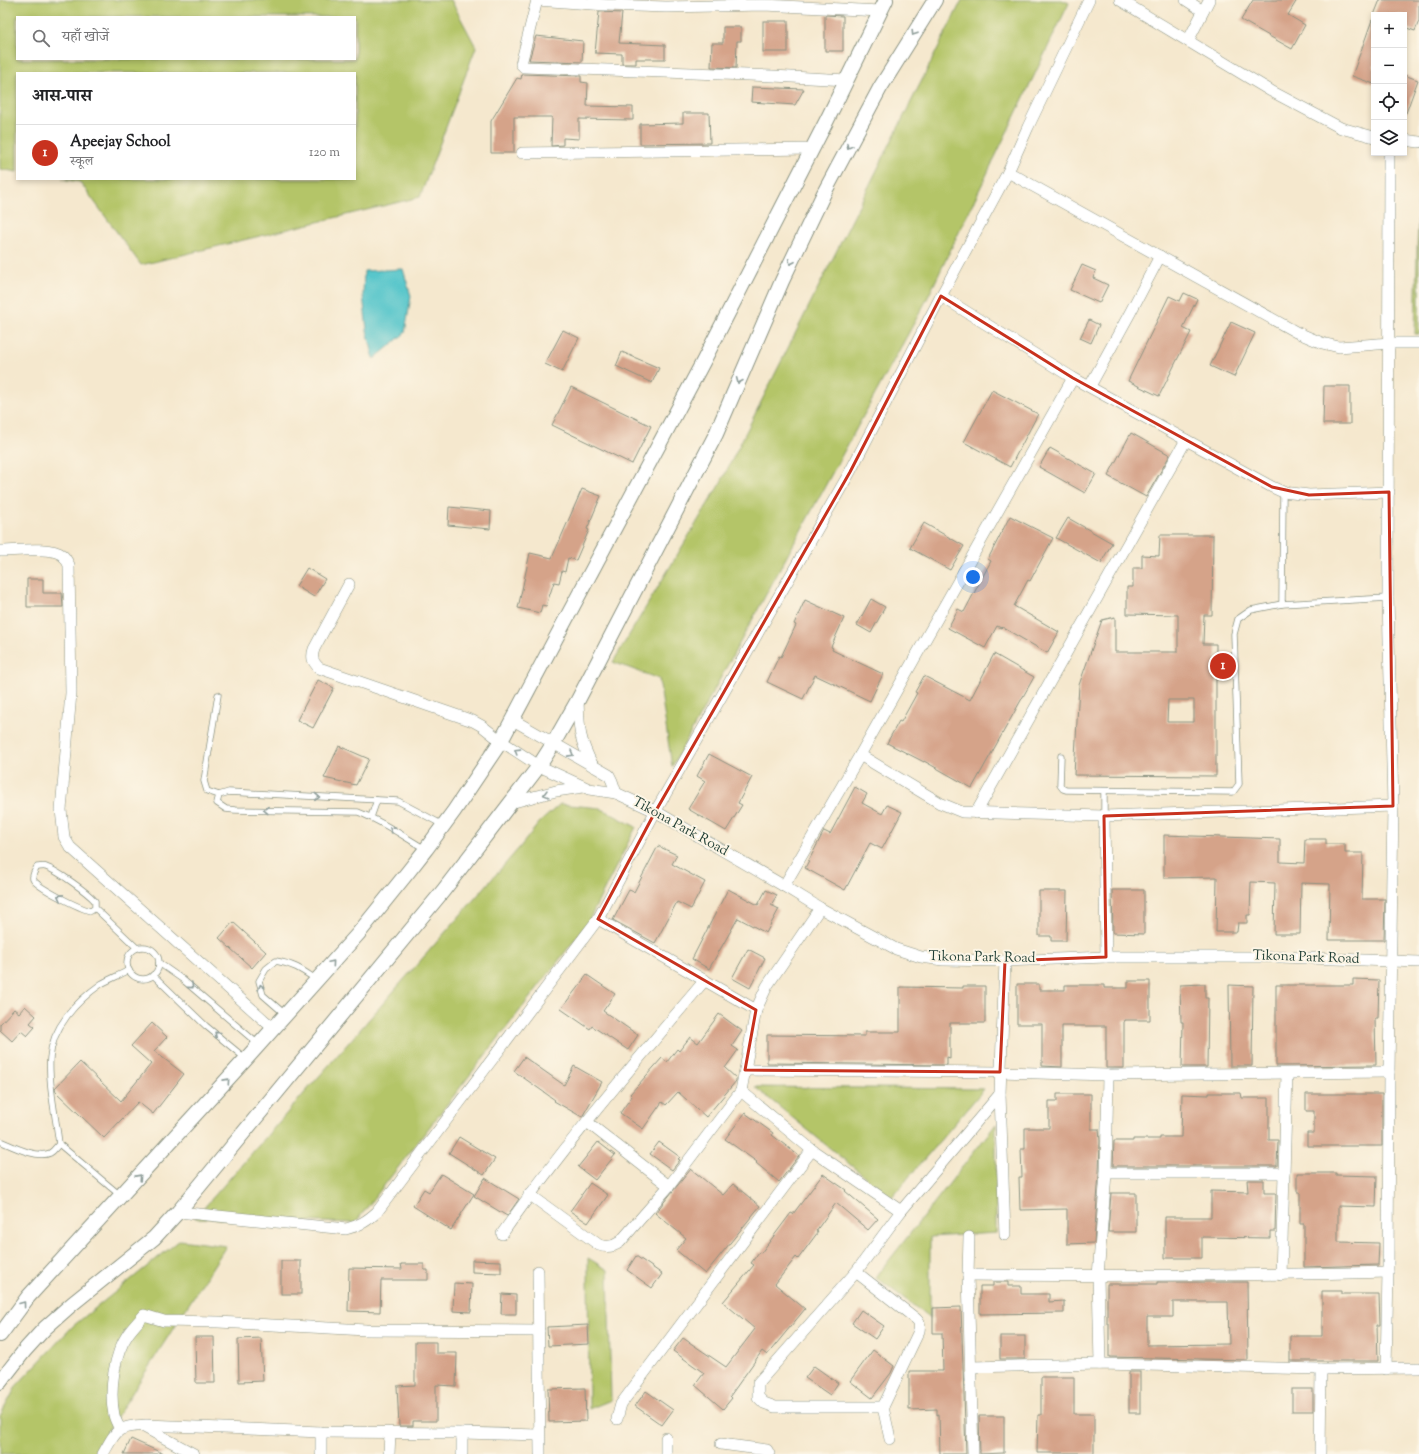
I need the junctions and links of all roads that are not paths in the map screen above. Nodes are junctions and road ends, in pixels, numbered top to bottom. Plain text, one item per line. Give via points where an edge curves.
1 (537, 0) edge
2 (934, 0) edge
3 (1089, 0) edge
4 (1120, 0) edge
5 (1186, 0) edge
6 (1209, 0) edge
7 (883, 6) edge
8 (1203, 11) junction
9 (1188, 41) junction
10 (846, 80) junction
11 (1371, 135) edge
12 (1407, 140) edge
13 (1419, 142) edge
14 (812, 149) junction
15 (522, 153) dead end
16 (1389, 156) edge
17 (1008, 172) junction
18 (1160, 256) junction
19 (940, 296) junction
20 (1390, 343) junction
21 (1419, 343) edge
22 (1073, 378) junction
23 (1090, 386) junction
24 (1186, 440) junction
25 (1283, 492) junction
26 (1389, 492) junction
27 (0, 551) edge
28 (348, 584) dead end
29 (1388, 598) junction
30 (1282, 604) junction
31 (218, 695) dead end
32 (578, 700) junction
33 (513, 720) junction
34 (501, 741) junction
35 (553, 744) junction
36 (860, 754) junction
37 (1060, 756) dead end
38 (539, 766) junction
39 (593, 766) junction
40 (583, 787) junction
41 (1104, 791) junction
42 (616, 793) junction
43 (219, 795) junction
44 (377, 800) junction
45 (510, 803) junction
46 (1393, 806) junction
47 (655, 812) junction
48 (976, 813) junction
49 (1104, 816) junction
50 (371, 817) junction
51 (443, 825) junction
52 (426, 849) junction
53 (784, 886) junction
54 (95, 908) junction
55 (820, 908) junction
56 (598, 920) junction
57 (137, 948) junction
58 (1106, 957) junction
59 (1005, 961) junction
60 (1390, 961) junction
61 (1419, 962) edge
62 (159, 963) junction
63 (129, 970) junction
64 (153, 975) junction
65 (317, 980) junction
66 (705, 980) junction
67 (756, 1010) junction
68 (286, 1016) junction
69 (274, 1029) junction
70 (259, 1045) junction
71 (246, 1060) junction
72 (745, 1070) junction
73 (1000, 1072) junction
74 (1389, 1072) junction
75 (1287, 1074) junction
76 (1108, 1075) junction
77 (741, 1091) junction
78 (1000, 1094) junction
79 (587, 1122) junction
80 (0, 1141) edge
81 (59, 1144) junction
82 (812, 1150) junction
83 (1106, 1173) junction
84 (1284, 1173) junction
85 (669, 1186) junction
86 (529, 1194) junction
87 (121, 1196) junction
88 (901, 1211) junction
89 (178, 1212) junction
90 (502, 1234) dead end
91 (1005, 1235) dead end
92 (969, 1237) dead end
93 (538, 1271) dead end
94 (856, 1272) junction
95 (1388, 1272) junction
96 (968, 1275) junction
97 (1281, 1275) junction
98 (1098, 1276) junction
99 (539, 1331) junction
100 (0, 1335) edge
101 (1100, 1364) junction
102 (971, 1367) junction
103 (1419, 1368) edge
104 (1321, 1369) junction
105 (1386, 1369) junction
106 (0, 1382) edge
107 (883, 1407) junction
108 (617, 1419) dead end
109 (141, 1426) junction
110 (120, 1429) junction
111 (321, 1432) junction
112 (390, 1433) junction
113 (462, 1433) junction
114 (539, 1435) junction
115 (666, 1438) dead end
116 (890, 1439) dead end
117 (721, 1444) dead end
118 (103, 1454) edge
119 (194, 1454) edge
120 (320, 1454) edge
121 (389, 1454) edge
122 (462, 1454) edge
123 (540, 1454) edge
124 (666, 1454) edge
125 (769, 1454) edge
126 (973, 1454) edge
127 (1320, 1454) edge

1 - 7 street via 666,7
1 - 10 street via 522,64 524,67
2 -> 32 street via 880,88 824,193 779,288 716,434
3 - 17 street
4 - 9 street
5 - 8 street
6 - 8 street
7 - 10 street
8 - 9 street
9 - 11 street via 1271,91 1341,128
10 - 14 street
12 - 13 street
14 - 15 street
14 - 33 street via 703,362
16 - 20 street
17 - 18 street
17 - 19 street
18 - 20 street via 1296,332 1322,343 1339,347
18 - 23 street
19 - 22 street
19 - 47 street via 850,472
20 - 21 street
20 - 26 street
22 - 23 street
22 - 36 street
23 - 24 street
24 - 25 street
24 - 48 street
25 - 26 street
25 - 30 lane
26 - 29 street
27 - 69 street via 48,550 62,554 69,565 71,693 61,810 64,837 70,847
28 - 34 street, Tikona Park Road via 314,649 314,663 319,668 461,716 482,726
29 - 30 lane
29 - 46 street
30 - 41 lane via 1251,610 1238,619 1234,634 1239,775 1236,790
31 - 43 lane via 204,781 207,791
32 - 35 street
32 - 39 street via 580,738
33 - 34 street
33 - 35 street, Tikona Park Road
38 -> 34 street, Tikona Park Road
34 - 51 street
35 - 38 street
35 -> 39 street, Tikona Park Road
36 - 48 street via 940,803 962,812
36 - 53 street
37 - 41 lane via 1060,785 1063,790
38 - 40 street, Tikona Park Road
38 - 45 street
39 - 42 street, Tikona Park Road via 609,775
40 - 42 street, Tikona Park Road
40 -> 45 street, Tikona Park Road
41 - 49 lane
42 - 47 street, Tikona Park Road
43 -> 44 lane via 229,792
50 -> 43 lane via 358,812 226,809 217,803
44 - 50 lane
44 - 51 lane via 398,801
45 - 89 street via 443,891
46 - 49 street
46 - 60 street
47 - 53 street, Tikona Park Road
47 - 56 street
48 - 49 street
49 - 58 street
52 -> 50 lane
51 - 52 street
65 -> 52 street
53 - 55 street, Tikona Park Road
54 -> 54 lane via 91,911 84,910 39,886 33,879 37,867 45,866 55,871 90,895 95,902
54 - 57 lane
55 - 59 street, Tikona Park Road via 907,954 943,960
55 - 67 street via 767,986
56 - 66 street
56 - 89 street via 377,1212 368,1220 346,1229
57 - 62 lane via 152,949
57 - 63 lane via 127,960
58 - 59 street, Tikona Park Road
58 - 60 street, Tikona Park Road via 1280,957
59 - 73 street
60 - 61 street, Tikona Park Road
60 - 74 street
62 - 64 lane
62 -> 70 lane via 182,979
63 - 64 lane via 141,979
63 - 81 lane via 82,999 58,1029 52,1046 50,1072
71 -> 64 lane
65 - 68 street
68 -> 65 lane via 264,995 259,981 266,969 276,961 290,964
66 - 67 street
66 - 79 street
67 - 72 street
68 - 69 street
69 - 70 street
70 - 71 street
87 -> 71 street
72 - 73 street
72 - 77 street
73 - 76 street
73 - 78 street
74 - 75 street
74 - 95 street
75 - 76 street
75 - 84 street
76 - 83 street
77 - 82 street
77 - 85 street
78 - 88 street
78 - 91 street
79 - 85 street
79 - 86 street
80 - 81 lane via 36,1154 52,1152
81 - 87 lane
82 - 88 street
82 - 108 street via 621,1404
83 - 84 street
83 - 98 street
84 - 97 street
85 - 86 street via 620,1242 608,1247 599,1244
86 - 90 street
100 -> 87 street via 28,1297
88 - 94 street
89 - 106 street via 154,1238 45,1328
92 - 96 street
93 - 99 street
94 - 107 street via 919,1321 920,1325
94 - 107 street via 761,1379 758,1383 758,1397 764,1403 775,1407
95 - 97 street
95 - 105 street
96 - 98 street
96 - 102 street
97 - 98 street
98 - 101 street
99 - 110 street via 366,1330 164,1321 144,1315 128,1335 114,1370 114,1415
99 - 114 street
101 - 102 street
101 - 104 street
102 - 126 street
103 - 105 street
104 - 105 street
104 - 127 street
107 - 116 street
109 - 110 street
109 - 111 street
109 - 119 street
110 - 118 street
111 - 112 street
111 - 120 street
112 - 113 street
112 - 121 street
113 - 114 street
113 - 122 street
114 - 123 street
115 - 124 street
117 - 125 street via 766,1450

